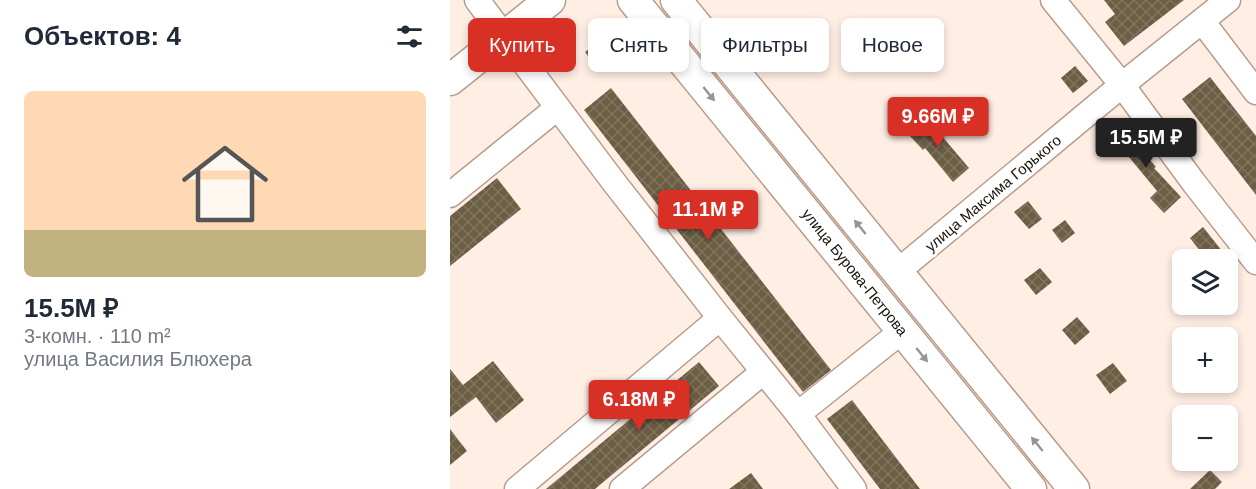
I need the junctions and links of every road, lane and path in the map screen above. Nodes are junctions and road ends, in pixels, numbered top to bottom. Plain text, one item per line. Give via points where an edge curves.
1 (477, 0) edge
2 (550, 0) edge
3 (633, 0) edge
4 (676, 0) edge
5 (1053, 0) edge
6 (1228, 0) edge
7 (491, 18) edge
8 (528, 18) edge
9 (1202, 21) junction
10 (468, 66) edge
11 (531, 72) edge
12 (450, 80) edge
13 (1122, 85) junction
14 (1256, 92) edge
15 (557, 108) junction
16 (450, 195) edge
17 (1256, 262) edge
18 (897, 272) junction
19 (720, 318) junction
20 (902, 331) junction
21 (763, 372) junction
22 (798, 414) junction
23 (524, 487) edge
24 (622, 489) edge
25 (854, 489) edge
26 (1031, 489) edge
27 (1074, 489) edge

1 - 7 street
2 - 8 main road
3 -> 20 main road, улица Бурова-Петрова
18 -> 4 main road
5 - 13 street
6 - 9 street, улица Максима Горького
9 - 13 street, улица Максима Горького
9 - 14 street
10 - 12 main road
11 - 15 street
13 - 17 street
13 - 18 street, улица Максима Горького
15 - 16 street
15 - 19 street
27 -> 18 main road
19 - 21 street
19 - 23 street
20 - 22 street
20 -> 26 main road, улица Бурова-Петрова
21 - 22 street
21 - 24 street
22 - 25 street

